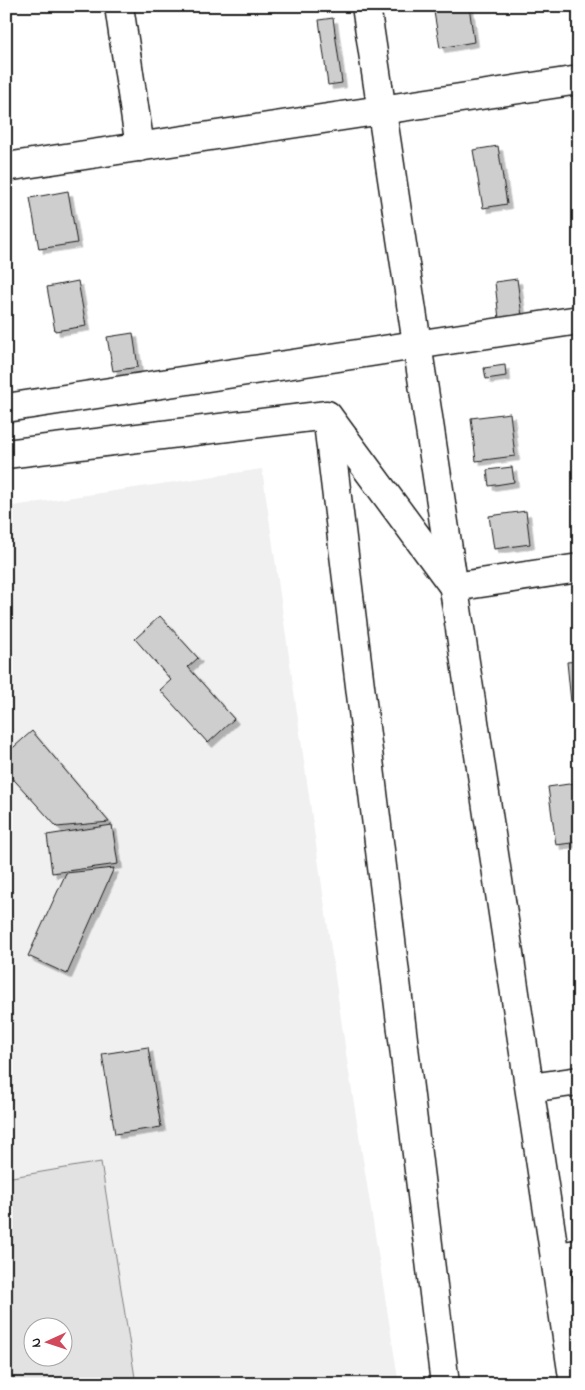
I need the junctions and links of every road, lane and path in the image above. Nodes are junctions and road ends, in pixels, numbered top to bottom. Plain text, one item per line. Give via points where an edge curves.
1 (119, 6) edge
2 (366, 6) edge
3 (579, 80) edge
4 (381, 110) junction
5 (140, 147) junction
6 (6, 167) edge
7 (579, 320) edge
8 (417, 345) junction
9 (6, 408) edge
10 (326, 415) junction
11 (6, 454) edge
12 (579, 568) edge
13 (454, 587) junction
14 (579, 1081) edge
15 (530, 1088) junction
16 (567, 1255) edge
17 (445, 1384) edge
18 (574, 1384) edge

1 - 5 street
2 - 4 street
3 - 4 street
4 - 5 street
4 - 8 street
5 - 6 street
7 - 8 street
8 - 9 street
8 - 13 street
10 - 11 street
10 - 13 street
10 - 17 street
12 - 13 street
13 - 15 street
14 - 15 street
15 - 16 street
16 - 18 street

